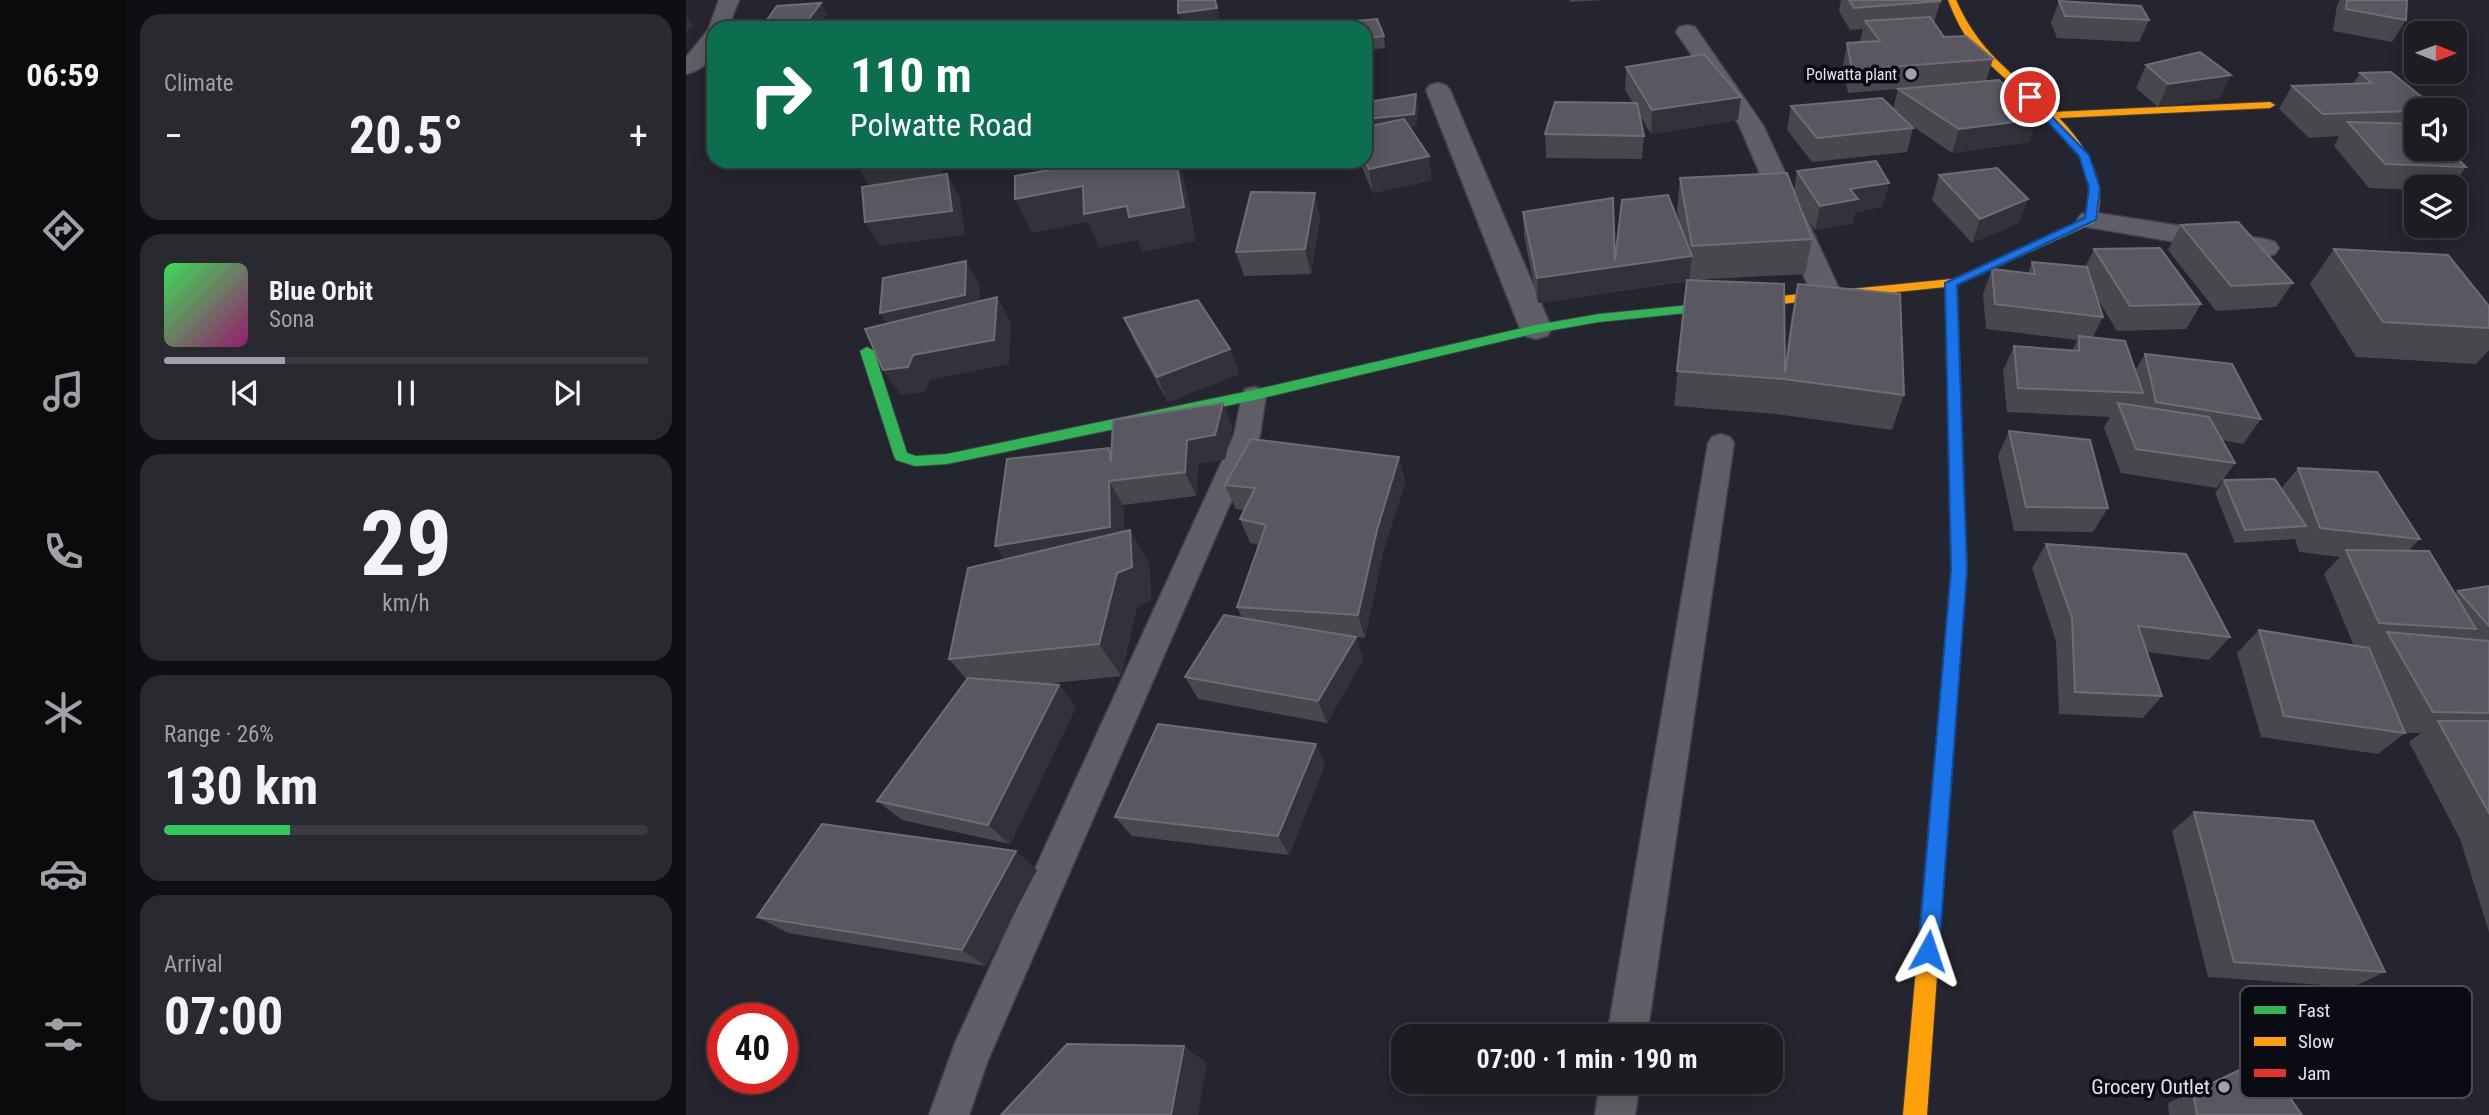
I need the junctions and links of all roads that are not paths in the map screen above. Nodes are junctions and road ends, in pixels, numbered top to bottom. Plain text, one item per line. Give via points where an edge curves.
1 (729, 0) edge
2 (1952, 0) edge
3 (720, 21) edge
4 (1686, 32) dead end
5 (707, 45) edge
6 (686, 67) edge
7 (1438, 90) dead end
8 (2270, 105) dead end
9 (2049, 115) junction
10 (2091, 220) junction
11 (2265, 248) edge
12 (1951, 283) junction
13 (1827, 295) junction
14 (1536, 329) junction
15 (867, 351) edge
16 (1254, 396) junction
17 (1721, 443) dead end
18 (1629, 1024) edge
19 (1618, 1094) edge
20 (949, 1115) edge
21 (1615, 1115) edge
22 (1915, 1115) edge

1 - 3 street
2 - 9 street via 1955,14 1991,61
4 - 13 street via 1751,125
5 - 6 street
7 - 14 street
8 - 9 street
9 - 10 street via 2084,155 2094,188
10 - 11 street
10 - 12 street
12 - 13 street
12 - 22 street via 1959,570
13 - 14 street via 1599,318
14 - 16 street
15 - 16 street via 901,456 915,461 947,459
16 - 20 lane via 1247,435 975,1045
17 - 18 lane
19 - 21 lane

